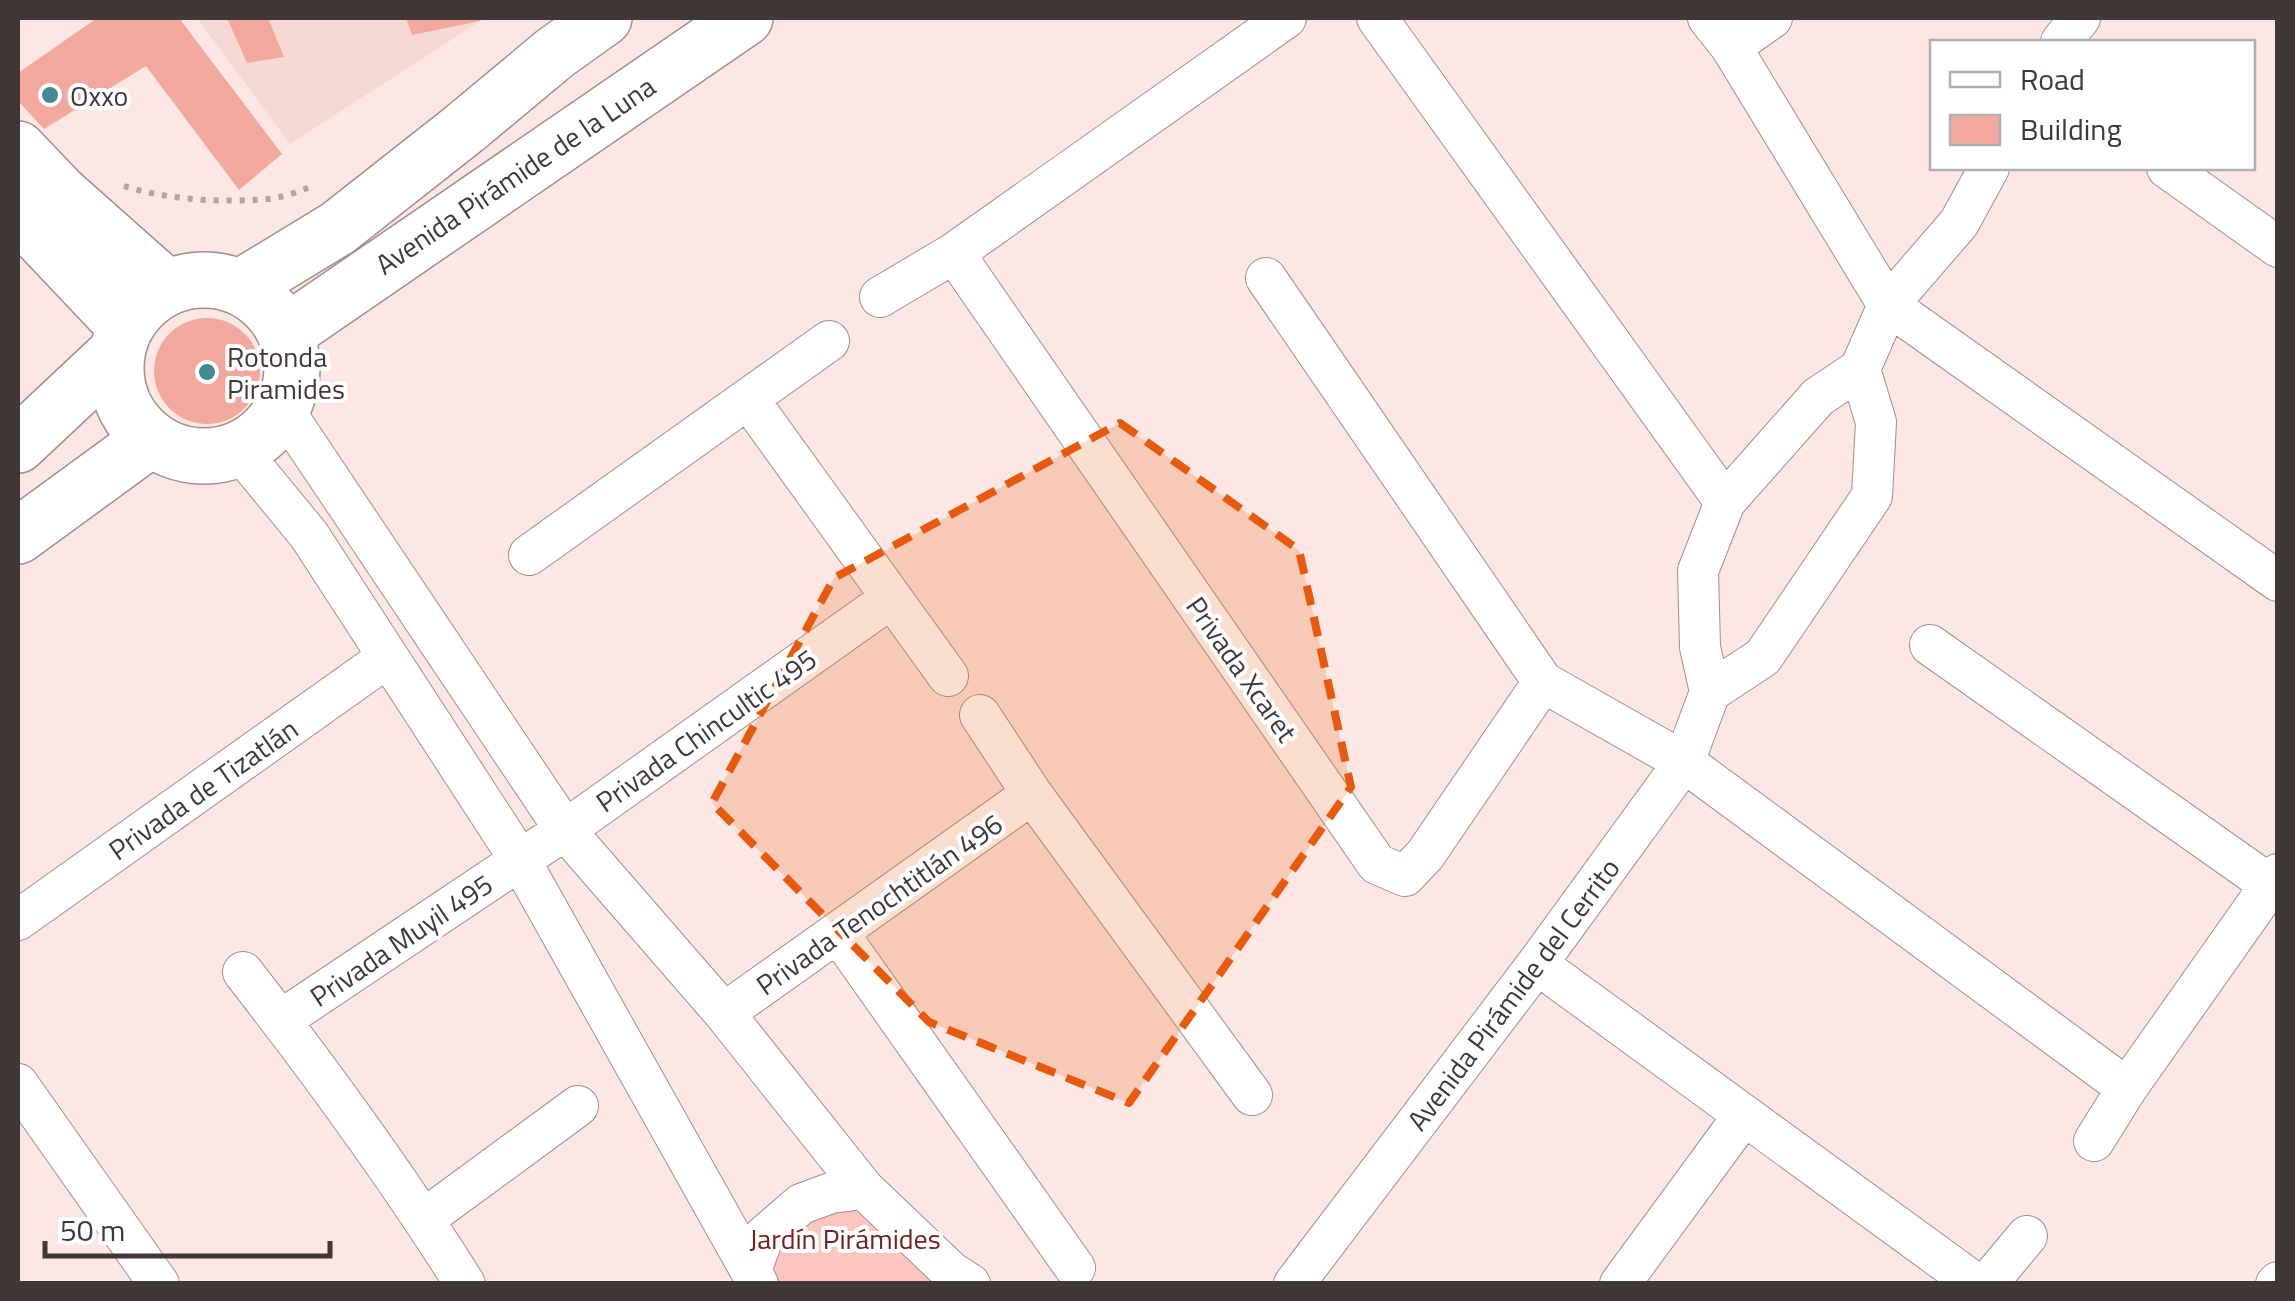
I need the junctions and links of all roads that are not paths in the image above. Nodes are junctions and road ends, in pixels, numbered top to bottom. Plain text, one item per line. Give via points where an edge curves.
1 (604, 18) edge
2 (746, 18) edge
3 (1286, 18) edge
4 (1378, 18) edge
5 (1772, 18) edge
6 (2080, 18) edge
7 (1719, 32) edge
8 (2063, 40) edge
9 (18, 149) edge
10 (1989, 170) edge
11 (2170, 170) edge
12 (18, 214) edge
13 (2278, 247) edge
14 (954, 253) junction
15 (1266, 278) dead end
16 (240, 287) junction
17 (166, 288) junction
18 (880, 297) dead end
19 (1888, 305) junction
20 (286, 333) junction
21 (121, 340) junction
22 (829, 341) dead end
23 (1860, 369) junction
24 (749, 400) junction
25 (283, 409) junction
26 (150, 439) junction
27 (18, 446) edge
28 (239, 450) junction
29 (1725, 502) junction
30 (18, 536) edge
31 (529, 555) dead end
32 (2278, 582) edge
33 (890, 599) junction
34 (1930, 645) dead end
35 (388, 657) junction
36 (948, 676) dead end
37 (1544, 682) junction
38 (1710, 692) junction
39 (980, 714) dead end
40 (1684, 762) junction
41 (1032, 794) junction
42 (566, 830) junction
43 (520, 860) junction
44 (2273, 879) edge
45 (18, 920) edge
46 (839, 934) junction
47 (1537, 964) junction
48 (243, 972) dead end
49 (724, 1013) junction
50 (281, 1020) junction
51 (18, 1084) edge
52 (2126, 1088) junction
53 (1252, 1095) dead end
54 (578, 1106) dead end
55 (1744, 1115) junction
56 (2094, 1140) dead end
57 (864, 1189) junction
58 (424, 1219) junction
59 (2027, 1236) dead end
60 (1074, 1268) dead end
61 (755, 1277) edge
62 (1295, 1283) edge
63 (158, 1284) edge
64 (466, 1284) edge
65 (970, 1284) edge
66 (1620, 1284) edge
67 (1976, 1284) edge
68 (1987, 1284) edge

1 - 16 street, Avenida Pirámide de la Luna via 338,228
2 - 20 street, Avenida Pirámide de la Luna
3 - 14 street
4 - 29 street
5 - 7 street
6 - 8 street
7 - 19 street
9 - 17 street
10 - 19 street via 1960,223
11 - 13 street
12 - 21 street
14 - 18 street
14 - 37 street, Privada Xcaret via 1378,864 1405,876 1426,856
15 - 37 street
16 - 17 street via 216,280
16 - 20 street via 267,306
17 - 21 street via 143,304
19 - 23 street
19 - 32 street
20 - 25 street via 293,372
21 - 26 street via 117,386 128,415
21 - 27 street
22 - 24 street
23 - 29 street via 1818,398
23 - 38 street via 1876,422 1872,496 1763,657
24 - 31 street
24 - 33 street
25 - 28 street
25 - 42 street
26 - 28 street via 193,456
26 - 30 street
28 - 35 street via 309,535
29 - 38 street via 1698,571 1700,646
33 - 36 street
33 - 42 street, Privada Chincultic 495
34 - 44 street
35 - 43 street
35 - 45 street, Privada de Tizatlán
37 - 40 street
38 - 40 street, Avenida Pirámide del Cerrito
39 - 41 street
40 - 47 street, Avenida Pirámide del Cerrito
40 - 52 street
41 - 46 street, Privada Tenochtitlán 496
41 - 53 street
42 - 43 street, Privada Chincultic 495
42 - 49 street
43 - 50 street, Privada Muyil 495
43 - 61 street
44 - 52 street
46 - 49 street, Privada Tenochtitlán 496
46 - 60 street
47 - 55 street
47 - 62 street, Avenida Pirámide del Cerrito
48 - 50 street
49 - 57 street
50 - 58 street
51 - 63 street
52 - 56 street
54 - 58 street
55 - 66 street
55 - 67 street
57 - 61 street via 801,1204 764,1237
57 - 65 street
58 - 64 street
59 - 68 street

